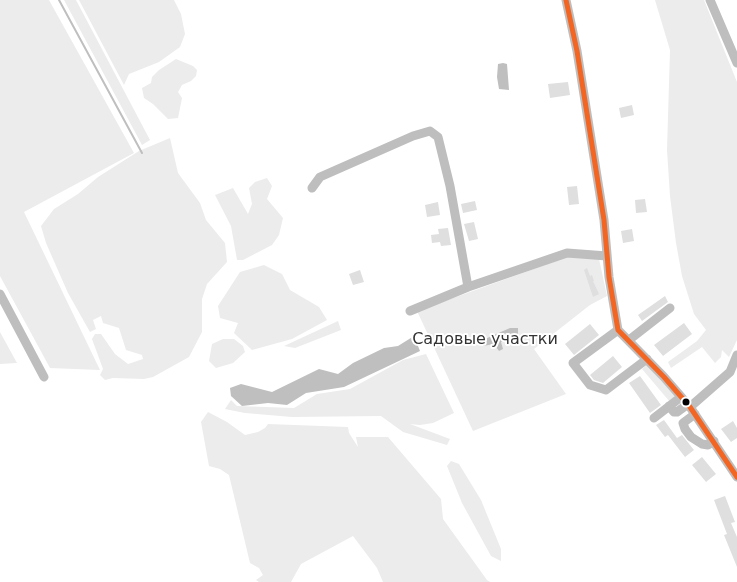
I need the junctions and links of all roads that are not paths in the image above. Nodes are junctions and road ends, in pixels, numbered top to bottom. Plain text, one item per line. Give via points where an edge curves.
1 (566, 0) edge
2 (710, 0) edge
3 (737, 63) edge
4 (312, 188) dead end
5 (607, 256) junction
6 (468, 287) junction
7 (0, 294) edge
8 (670, 308) dead end
9 (410, 311) dead end
10 (618, 330) junction
11 (629, 340) junction
12 (737, 355) edge
13 (647, 358) junction
14 (44, 377) dead end
15 (681, 397) junction
16 (669, 406) junction
17 (691, 408) junction
18 (654, 418) dead end
19 (714, 440) junction
20 (737, 477) edge

1 - 5 street via 577,51
2 - 3 street
4 - 6 street via 320,177 430,131 438,137
5 - 6 street via 567,253
5 - 10 street
6 - 9 street
7 - 14 street
8 - 11 street
10 - 11 street
10 - 13 street via 573,363 590,385 606,390
11 - 13 street
12 - 17 street via 730,372
13 - 15 street
15 - 16 street
15 - 17 street
16 - 17 street via 674,412
16 - 18 street
17 - 19 street
17 - 19 street via 683,423 685,429 702,444 708,445
19 - 20 street

